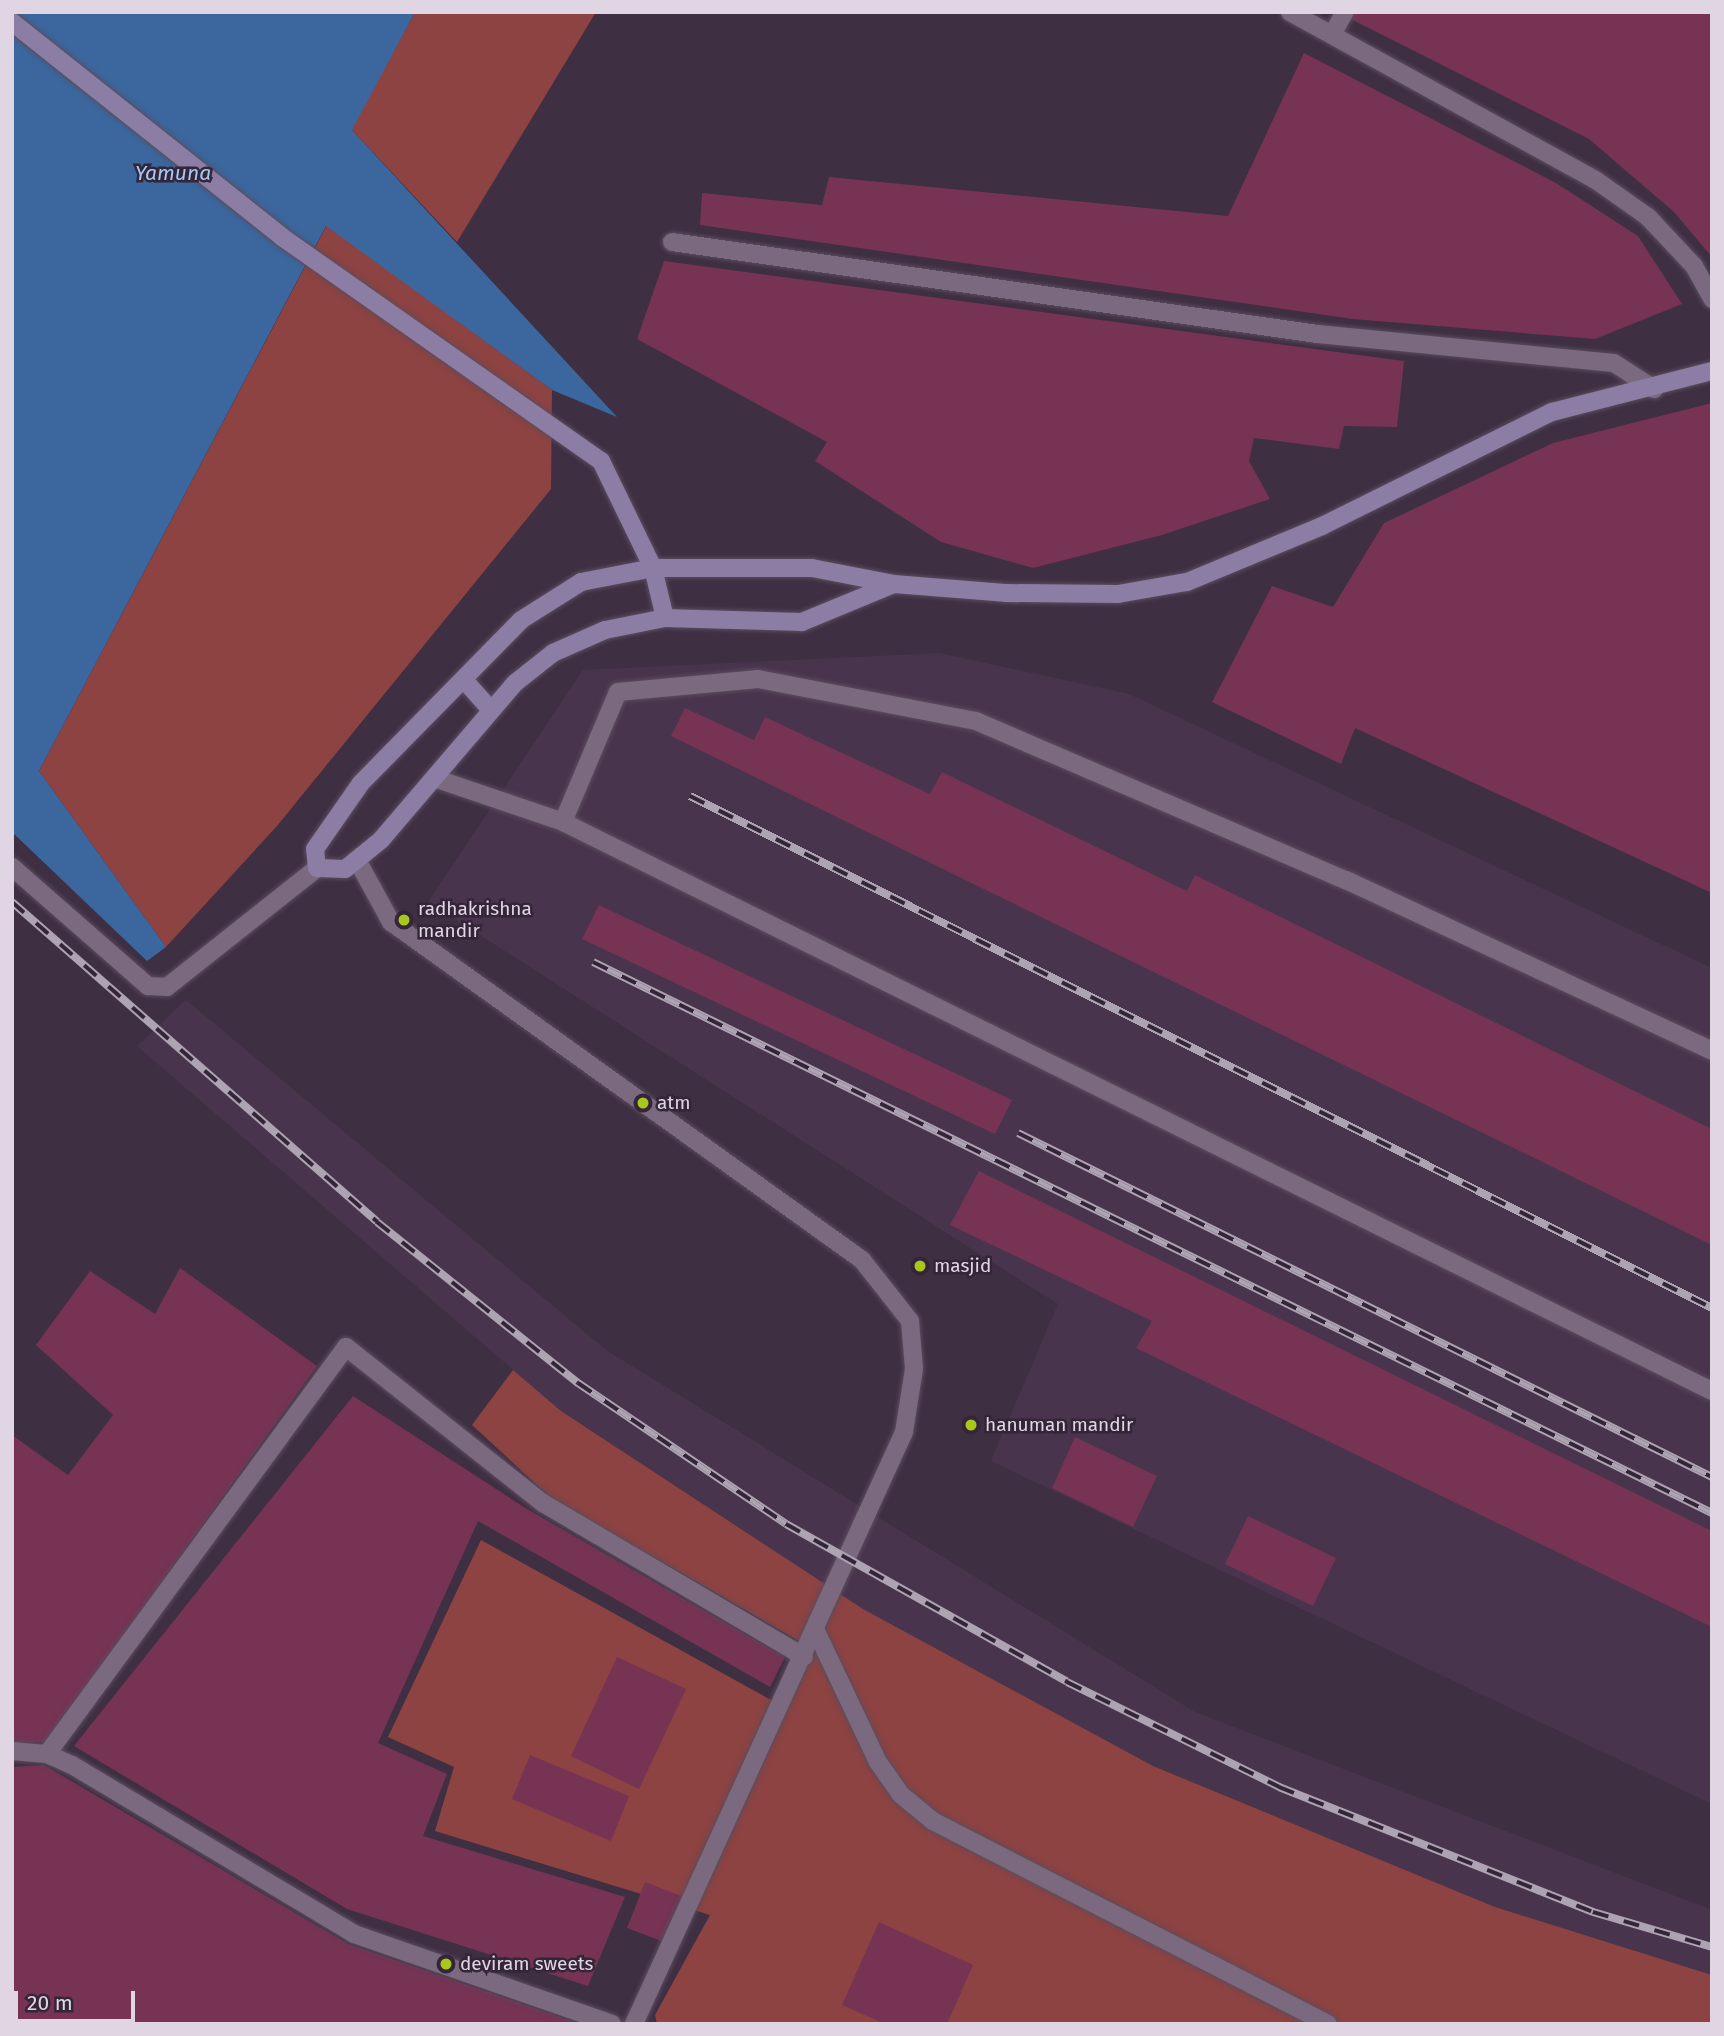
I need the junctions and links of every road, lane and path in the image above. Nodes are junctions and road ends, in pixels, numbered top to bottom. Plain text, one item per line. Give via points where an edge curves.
1 (1290, 12) edge
2 (1345, 12) edge
3 (12, 22) edge
4 (1332, 35) junction
5 (672, 242) dead end
6 (1712, 299) edge
7 (1712, 371) edge
8 (1654, 389) junction
9 (653, 568) junction
10 (894, 584) junction
11 (665, 618) junction
12 (464, 680) junction
13 (491, 710) junction
14 (434, 778) junction
15 (563, 822) junction
16 (357, 860) junction
17 (12, 867) edge
18 (317, 868) junction
19 (1712, 1051) edge
20 (1712, 1391) edge
21 (816, 1631) junction
22 (804, 1657) junction
23 (12, 1751) edge
24 (47, 1754) junction
25 (638, 2020) edge
26 (612, 2024) edge
27 (1328, 2024) edge

1 - 4 street
2 - 4 street
3 - 9 main road via 282,237 601,461
4 - 6 street via 1597,181 1648,217 1694,266
5 - 8 street via 1318,334 1614,363
7 - 8 main road
8 - 10 main road via 1552,412 1322,526 1187,582 1118,594
9 - 10 main road via 812,568
9 - 11 main road
9 - 12 main road via 581,582 522,620
10 - 11 main road via 802,622
11 - 13 main road via 605,630 553,653 514,682
12 - 13 main road
12 - 18 main road via 361,783 315,849
13 - 14 main road
14 - 15 street
14 - 16 main road via 381,840
15 - 19 street via 618,692 758,679 976,721 1346,880
15 - 20 street
16 - 18 main road via 345,869
16 - 21 street via 391,922 862,1260 909,1321 914,1368 904,1432
17 - 18 street via 148,986 167,988
21 - 22 street
21 - 27 street via 877,1762 900,1794 933,1821
22 - 24 street via 543,1503 346,1347
22 - 25 street
23 - 24 street
24 - 26 street via 354,1934

